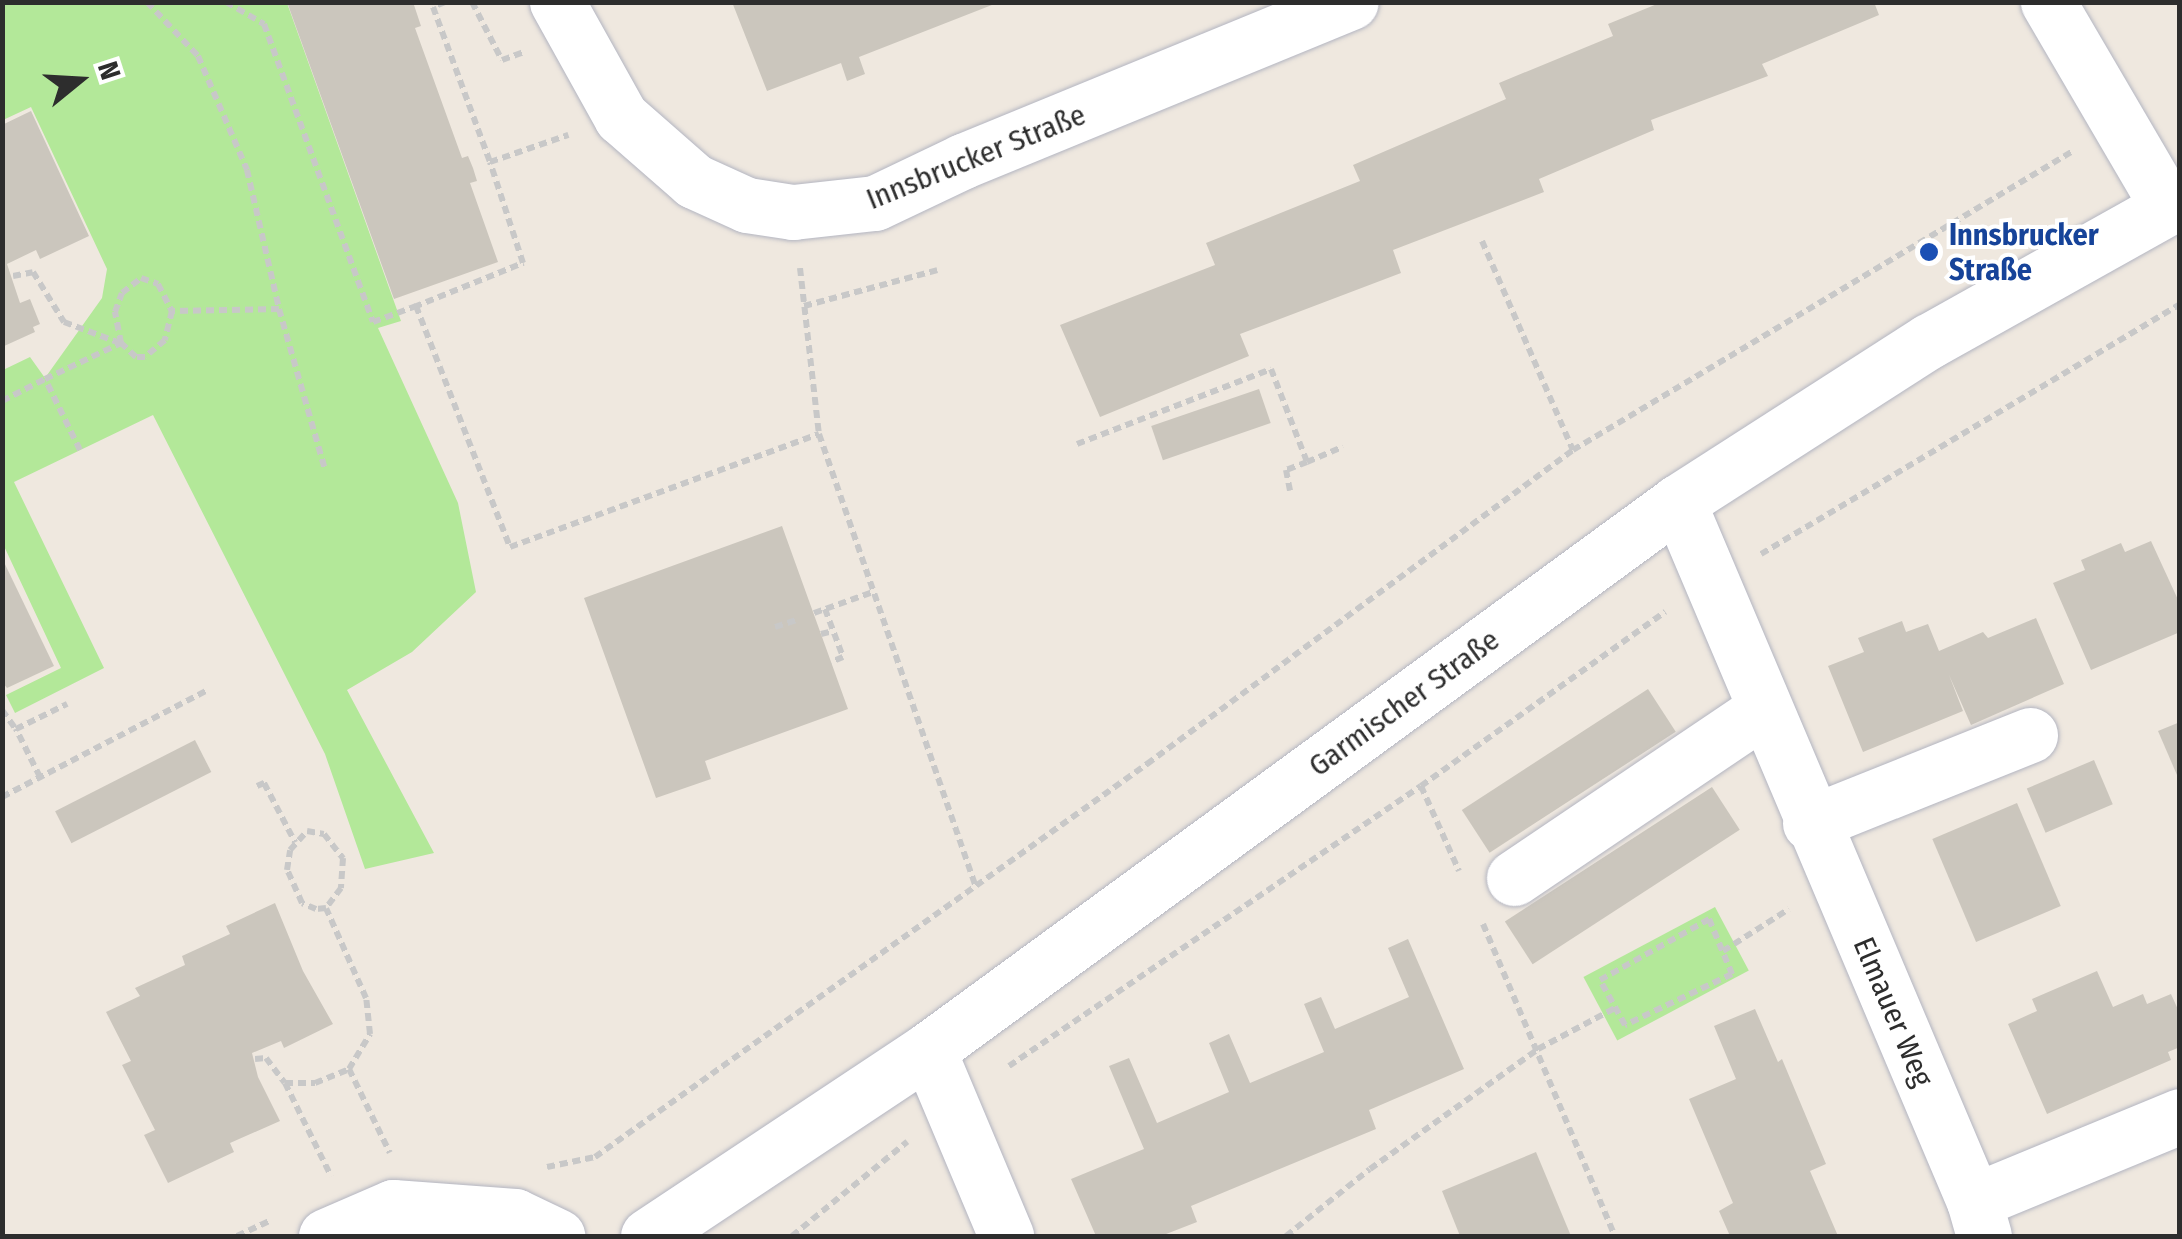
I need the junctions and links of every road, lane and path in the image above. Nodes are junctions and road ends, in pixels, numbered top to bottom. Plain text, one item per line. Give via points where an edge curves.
1 (147, 2) edge
2 (226, 2) edge
3 (445, 2) edge
4 (556, 2) edge
5 (1351, 2) edge
6 (2048, 2) edge
7 (621, 117) junction
8 (2120, 124) junction
9 (490, 162) junction
10 (2174, 204) edge
11 (793, 212) junction
12 (1482, 242) dead end
13 (937, 270) dead end
14 (13, 276) dead end
15 (2180, 304) edge
16 (804, 306) junction
17 (413, 308) junction
18 (279, 309) junction
19 (172, 311) junction
20 (121, 344) junction
21 (44, 379) junction
22 (2, 401) edge
23 (818, 434) junction
24 (1078, 444) dead end
25 (1344, 447) dead end
26 (80, 450) dead end
27 (1573, 450) junction
28 (1307, 462) junction
29 (325, 469) dead end
30 (1290, 491) dead end
31 (1678, 502) junction
32 (1710, 584) junction
33 (873, 592) junction
34 (825, 609) junction
35 (814, 613) dead end
36 (796, 620) dead end
37 (775, 627) dead end
38 (833, 630) junction
39 (822, 634) dead end
40 (831, 662) dead end
41 (206, 690) dead end
42 (67, 704) dead end
43 (2, 710) edge
44 (1763, 710) junction
45 (16, 729) junction
46 (2030, 734) dead end
47 (40, 777) junction
48 (257, 786) dead end
49 (1421, 786) junction
50 (2, 797) edge
51 (1810, 823) junction
52 (296, 842) junction
53 (1460, 874) dead end
54 (1837, 881) junction
55 (976, 887) junction
56 (1495, 893) joint
57 (326, 908) junction
58 (1723, 952) junction
59 (1615, 1008) junction
60 (1538, 1049) junction
61 (928, 1050) junction
62 (255, 1059) dead end
63 (348, 1068) junction
64 (285, 1083) junction
65 (951, 1105) junction
66 (2180, 1116) edge
67 (396, 1165) dead end
68 (538, 1169) dead end
69 (317, 1212) edge
70 (1979, 1219) edge
71 (1290, 1235) edge
72 (238, 1236) edge
73 (557, 1236) edge
74 (648, 1236) edge
75 (792, 1236) edge
76 (1006, 1236) edge
77 (1615, 1236) edge

1 - 18 path via 198,56 246,170
2 - 17 path via 264,24 373,322
3 - 9 path via 434,7
4 - 7 street, Innsbrucker Straße
5 - 11 street, Innsbrucker Straße via 963,161 875,204
6 - 8 street
7 - 9 path
7 - 11 street, Innsbrucker Straße via 694,181 747,205
8 - 10 street
8 - 27 path
9 - 17 path via 524,263
10 - 31 street, Garmischer Straße via 1929,341
11 - 16 path
12 - 27 path
13 - 16 path
14 - 20 path via 33,272 64,322
15 - 32 path
16 - 23 path
17 - 23 path via 510,547
18 - 19 path
18 - 29 path
19 - 20 path via 153,353 136,357
19 - 20 path via 158,284 135,282 114,312
20 - 21 path
21 - 22 path
21 - 26 path
23 - 33 path
24 - 28 path via 1271,369
25 - 28 path
27 - 55 path
28 - 30 path via 1286,470
31 - 32 street, Elmauer Weg
31 - 61 street, Garmischer Straße
32 - 44 street, Elmauer Weg
32 - 49 path
33 - 34 path
33 - 55 path
34 - 35 path
34 - 38 path
36 - 37 path
38 - 39 path
38 - 40 path via 842,657
41 - 47 path
42 - 45 path
43 - 45 path
44 - 51 street, Elmauer Weg
44 - 56 street
45 - 47 path
46 - 51 street
47 - 50 path
48 - 52 path via 264,783
49 - 53 path
49 - 65 path
51 - 54 street, Elmauer Weg
52 - 57 path via 288,860 291,884 302,903
52 - 57 path via 315,830 342,858 342,888
54 - 58 path
54 - 70 street, Elmauer Weg
55 - 68 path via 594,1157
56 - 60 path
57 - 63 path via 366,998 370,1034
58 - 59 path via 1732,974 1625,1026
58 - 59 path via 1709,919 1600,980
59 - 60 path
60 - 71 path
60 - 77 path
61 - 65 street
61 - 74 street, Garmischer Straße
62 - 64 path via 266,1058
63 - 64 path via 315,1083
63 - 67 path
64 - 69 path
65 - 75 path
65 - 76 street
66 - 70 street, Elmauer Weg
69 - 72 path
69 - 73 street via 394,1207 515,1216

